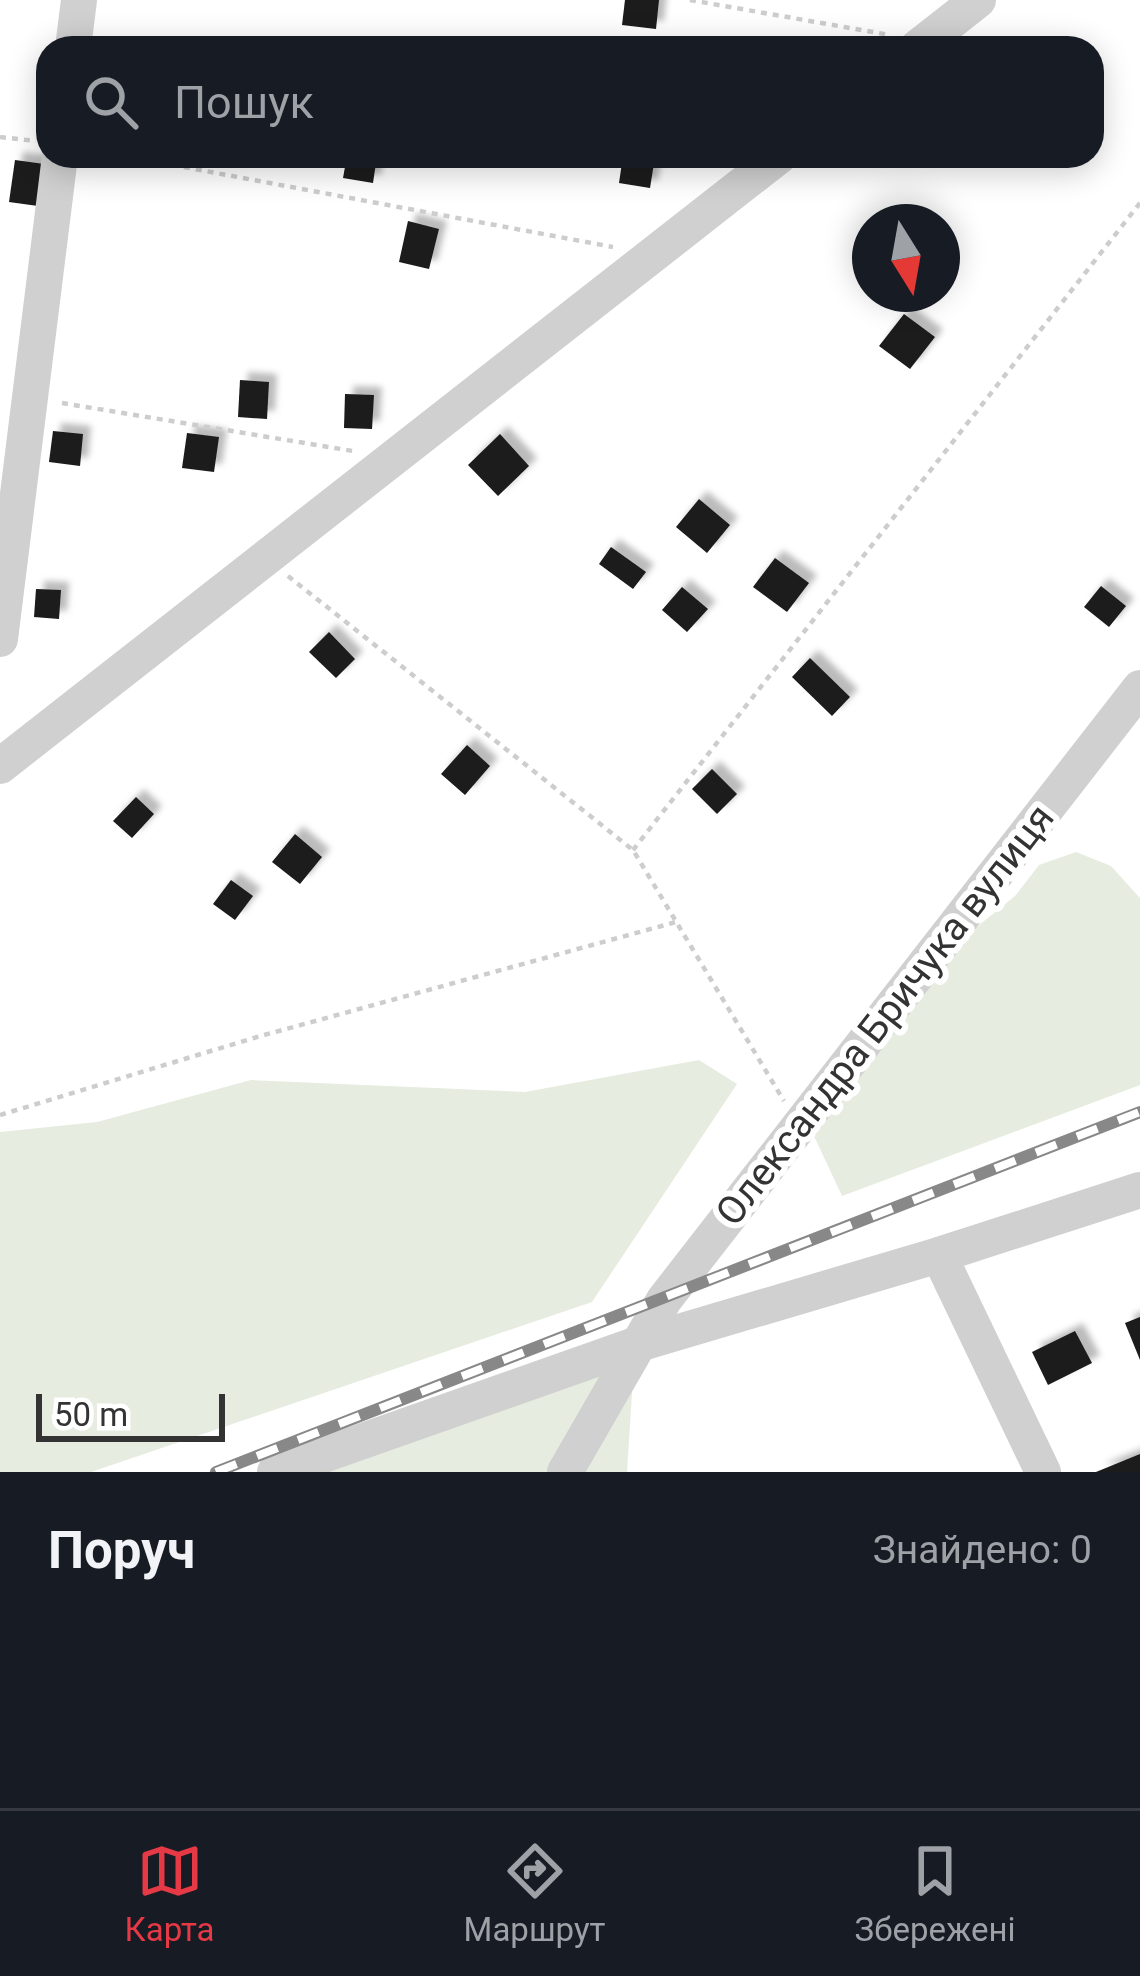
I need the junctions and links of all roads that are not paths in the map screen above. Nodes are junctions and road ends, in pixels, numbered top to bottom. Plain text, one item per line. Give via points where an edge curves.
1 (79, 0) edge
2 (978, 0) edge
3 (74, 36) edge
4 (932, 36) edge
5 (59, 168) edge
6 (764, 168) edge
7 (0, 638) edge
8 (1140, 688) edge
9 (0, 766) edge
10 (1139, 1192) edge
11 (939, 1256) junction
12 (635, 1345) junction
13 (275, 1472) edge
14 (565, 1472) edge
15 (1043, 1472) edge

1 - 3 street
2 - 4 street
5 - 7 street
6 - 9 street
8 - 12 street, Олександра Бричука вулиця
10 - 11 street
11 - 12 street
11 - 15 street
12 - 13 street
12 - 14 street, Олександра Бричука вулиця

